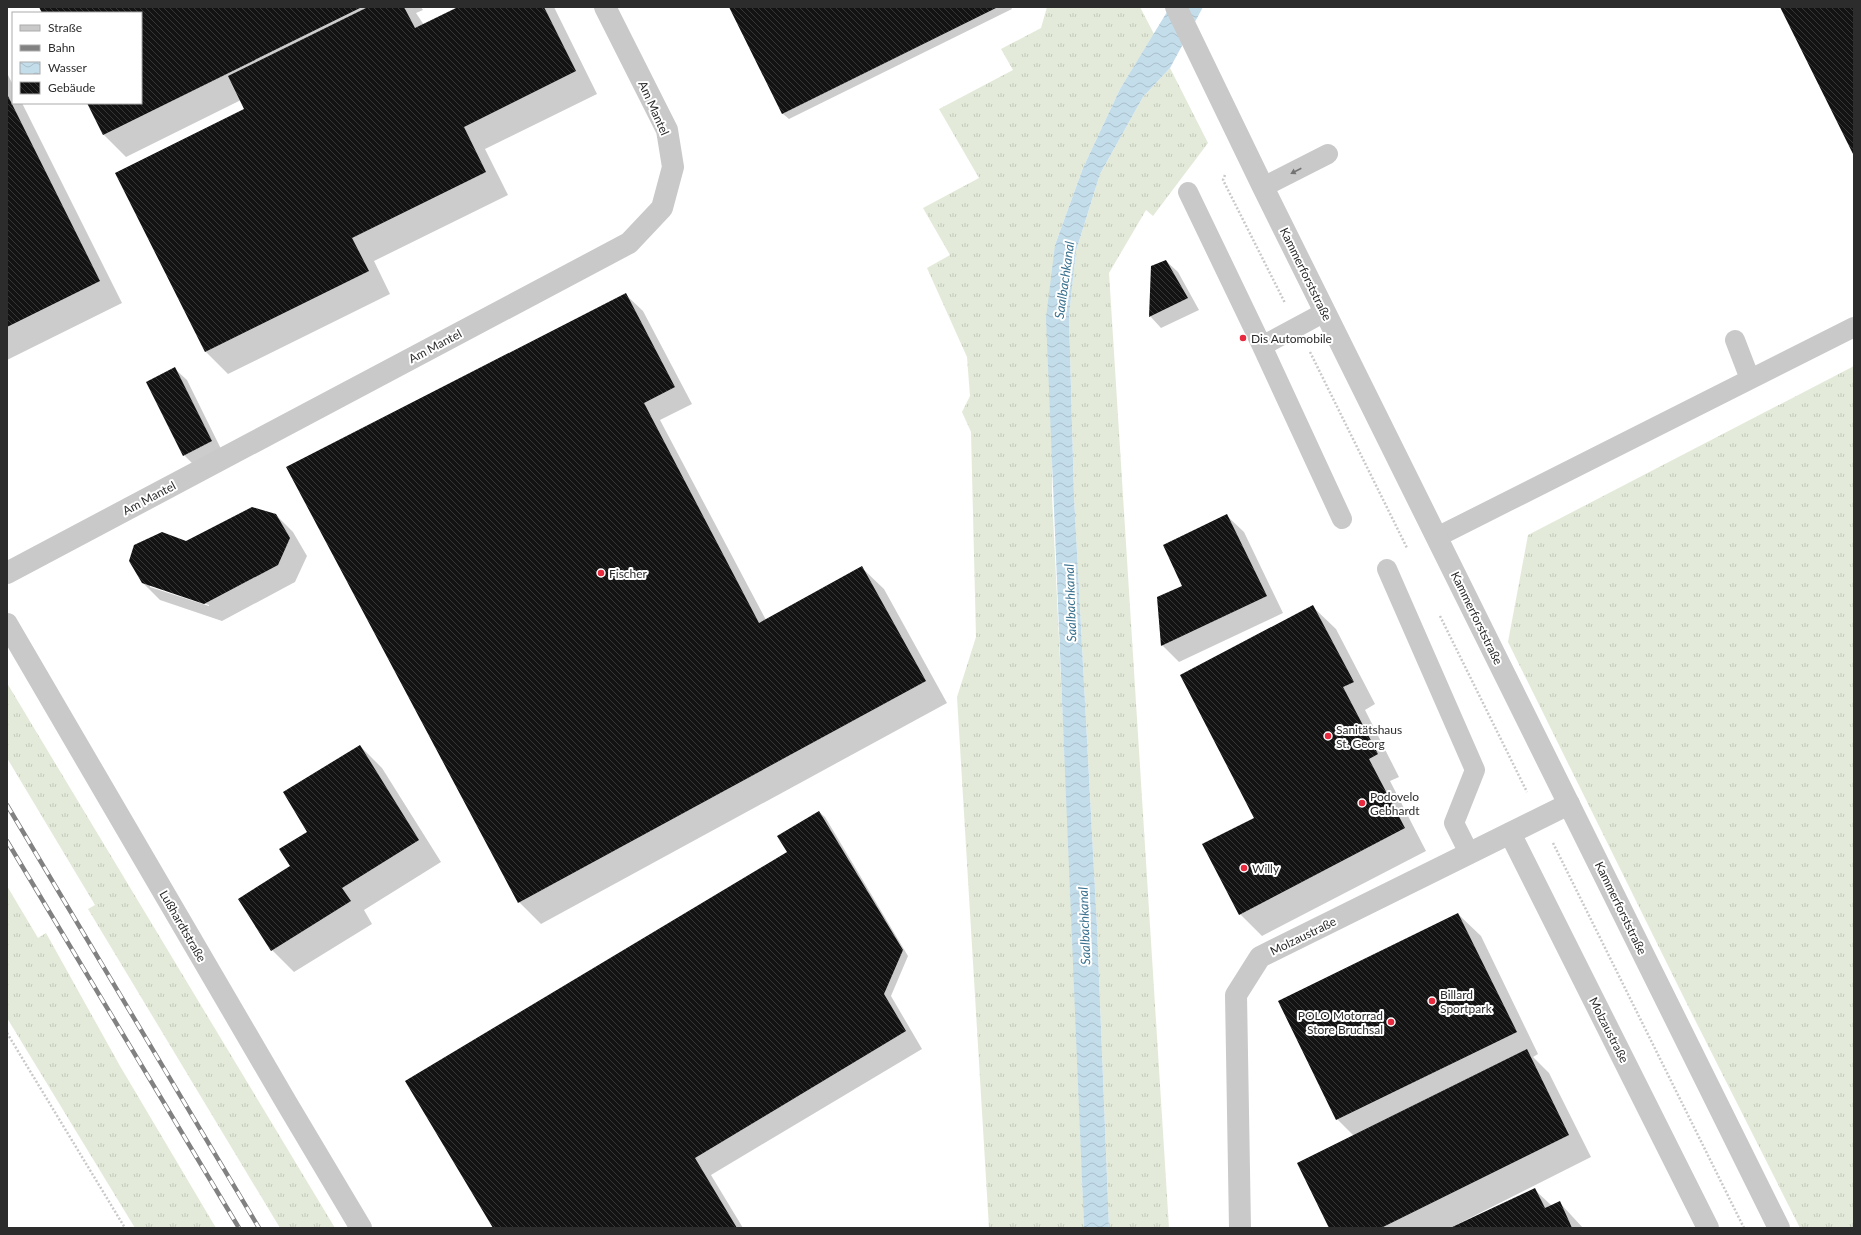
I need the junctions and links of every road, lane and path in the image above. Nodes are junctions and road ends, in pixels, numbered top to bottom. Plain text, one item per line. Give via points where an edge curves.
1 (605, 7) edge
2 (1176, 7) edge
3 (1328, 154) dead end
4 (1263, 187) junction
5 (1188, 192) dead end
6 (1325, 312) junction
7 (1854, 327) edge
8 (1735, 340) dead end
9 (1262, 346) junction
10 (1750, 379) junction
11 (1342, 519) dead end
12 (1437, 537) junction
13 (1387, 569) dead end
14 (7, 573) edge
15 (7, 624) edge
16 (1569, 804) junction
17 (1510, 833) junction
18 (1469, 853) junction
19 (7, 1033) edge
20 (125, 1228) edge
21 (361, 1228) edge
22 (1240, 1228) edge
23 (1708, 1228) edge
24 (1780, 1228) edge

1 - 14 street, Am Mantel via 667,130 673,167 662,208 629,243
2 - 4 street, Kammerforststraße
3 -> 4 lane
4 - 6 street, Kammerforststraße
5 - 9 lane
6 - 9 lane
6 - 12 street, Kammerforststraße
7 - 10 lane
8 - 10 lane
9 - 11 lane
10 - 12 lane
12 - 16 street, Kammerforststraße
13 - 18 lane via 1475,770 1454,823
15 - 21 street, Lußhardtstraße
16 - 17 street, Molzaustraße
16 - 24 street, Kammerforststraße
17 - 18 street, Molzaustraße
17 - 23 street, Molzaustraße
18 - 22 street, Molzaustraße via 1260,957 1236,995
19 - 20 path

